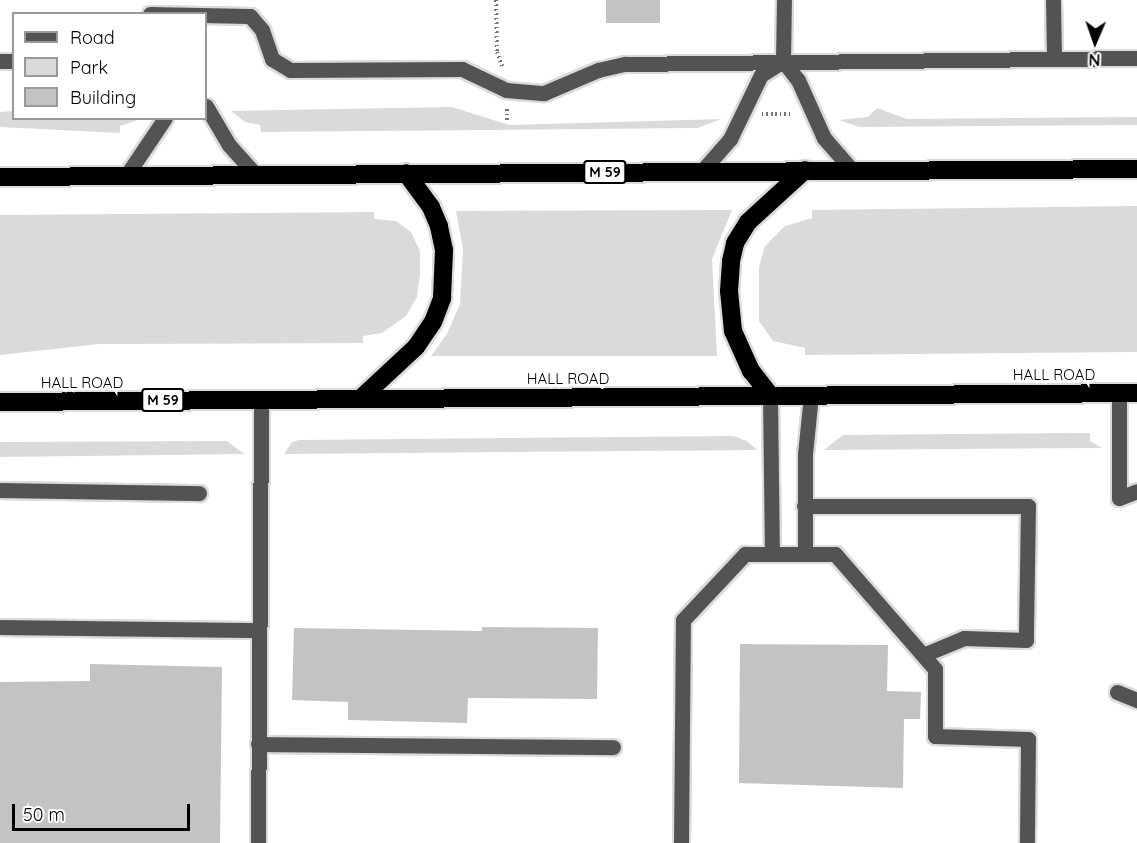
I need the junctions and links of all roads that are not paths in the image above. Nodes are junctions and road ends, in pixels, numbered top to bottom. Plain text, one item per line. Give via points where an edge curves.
1 (784, 0) edge
2 (1053, 0) edge
3 (207, 14) edge
4 (1137, 58) edge
5 (1054, 59) junction
6 (783, 61) junction
7 (207, 108) edge
8 (164, 120) edge
9 (1137, 169) edge
10 (806, 170) junction
11 (852, 170) junction
12 (702, 171) junction
13 (405, 173) junction
14 (255, 174) junction
15 (126, 176) junction
16 (0, 177) edge
17 (1128, 393) edge
18 (770, 395) junction
19 (811, 395) junction
20 (360, 399) junction
21 (261, 400) junction
22 (0, 402) edge
23 (0, 490) edge
24 (1137, 491) edge
25 (199, 493) dead end
26 (804, 506) junction
27 (772, 554) junction
28 (805, 554) junction
29 (0, 627) edge
30 (259, 630) junction
31 (923, 655) junction
32 (1117, 692) dead end
33 (1137, 700) edge
34 (258, 744) junction
35 (613, 747) dead end
36 (258, 843) edge
37 (681, 843) edge
38 (1028, 843) edge

1 - 6 lane
2 - 5 lane
3 - 6 lane via 250,16 262,30 272,59 290,70 462,69 506,90 544,93 598,70 625,64
4 - 5 lane
5 - 6 lane
6 - 11 lane via 798,80 824,138
6 - 12 lane via 760,75 730,139
7 - 14 lane via 229,145
8 - 15 lane
9 - 11 highway, M 59
10 - 11 highway, M 59
10 - 12 highway, M 59
10 - 18 highway via 748,222 735,243 731,261 733,331 750,371
12 - 13 highway, M 59
13 - 14 highway, M 59
13 - 20 highway via 431,207 439,226 444,250 442,298 417,347
14 - 15 highway, M 59
15 - 16 highway, M 59
17 - 19 highway, HALL ROAD / M 59
17 - 24 lane via 1119,498
18 - 19 highway, HALL ROAD / M 59
18 - 20 highway, HALL ROAD / M 59
18 - 27 lane
19 - 26 lane
20 - 21 highway, HALL ROAD / M 59
21 - 22 highway, HALL ROAD / M 59
21 - 30 lane
23 - 25 lane
26 - 28 lane
26 - 31 lane via 1028,506 1026,640 964,638
27 - 28 lane
27 - 37 lane via 745,554 683,620
28 - 31 lane via 835,554
29 - 30 lane
30 - 34 lane
31 - 38 lane via 935,669 935,736 1028,738
32 - 33 lane
34 - 35 lane
34 - 36 lane

